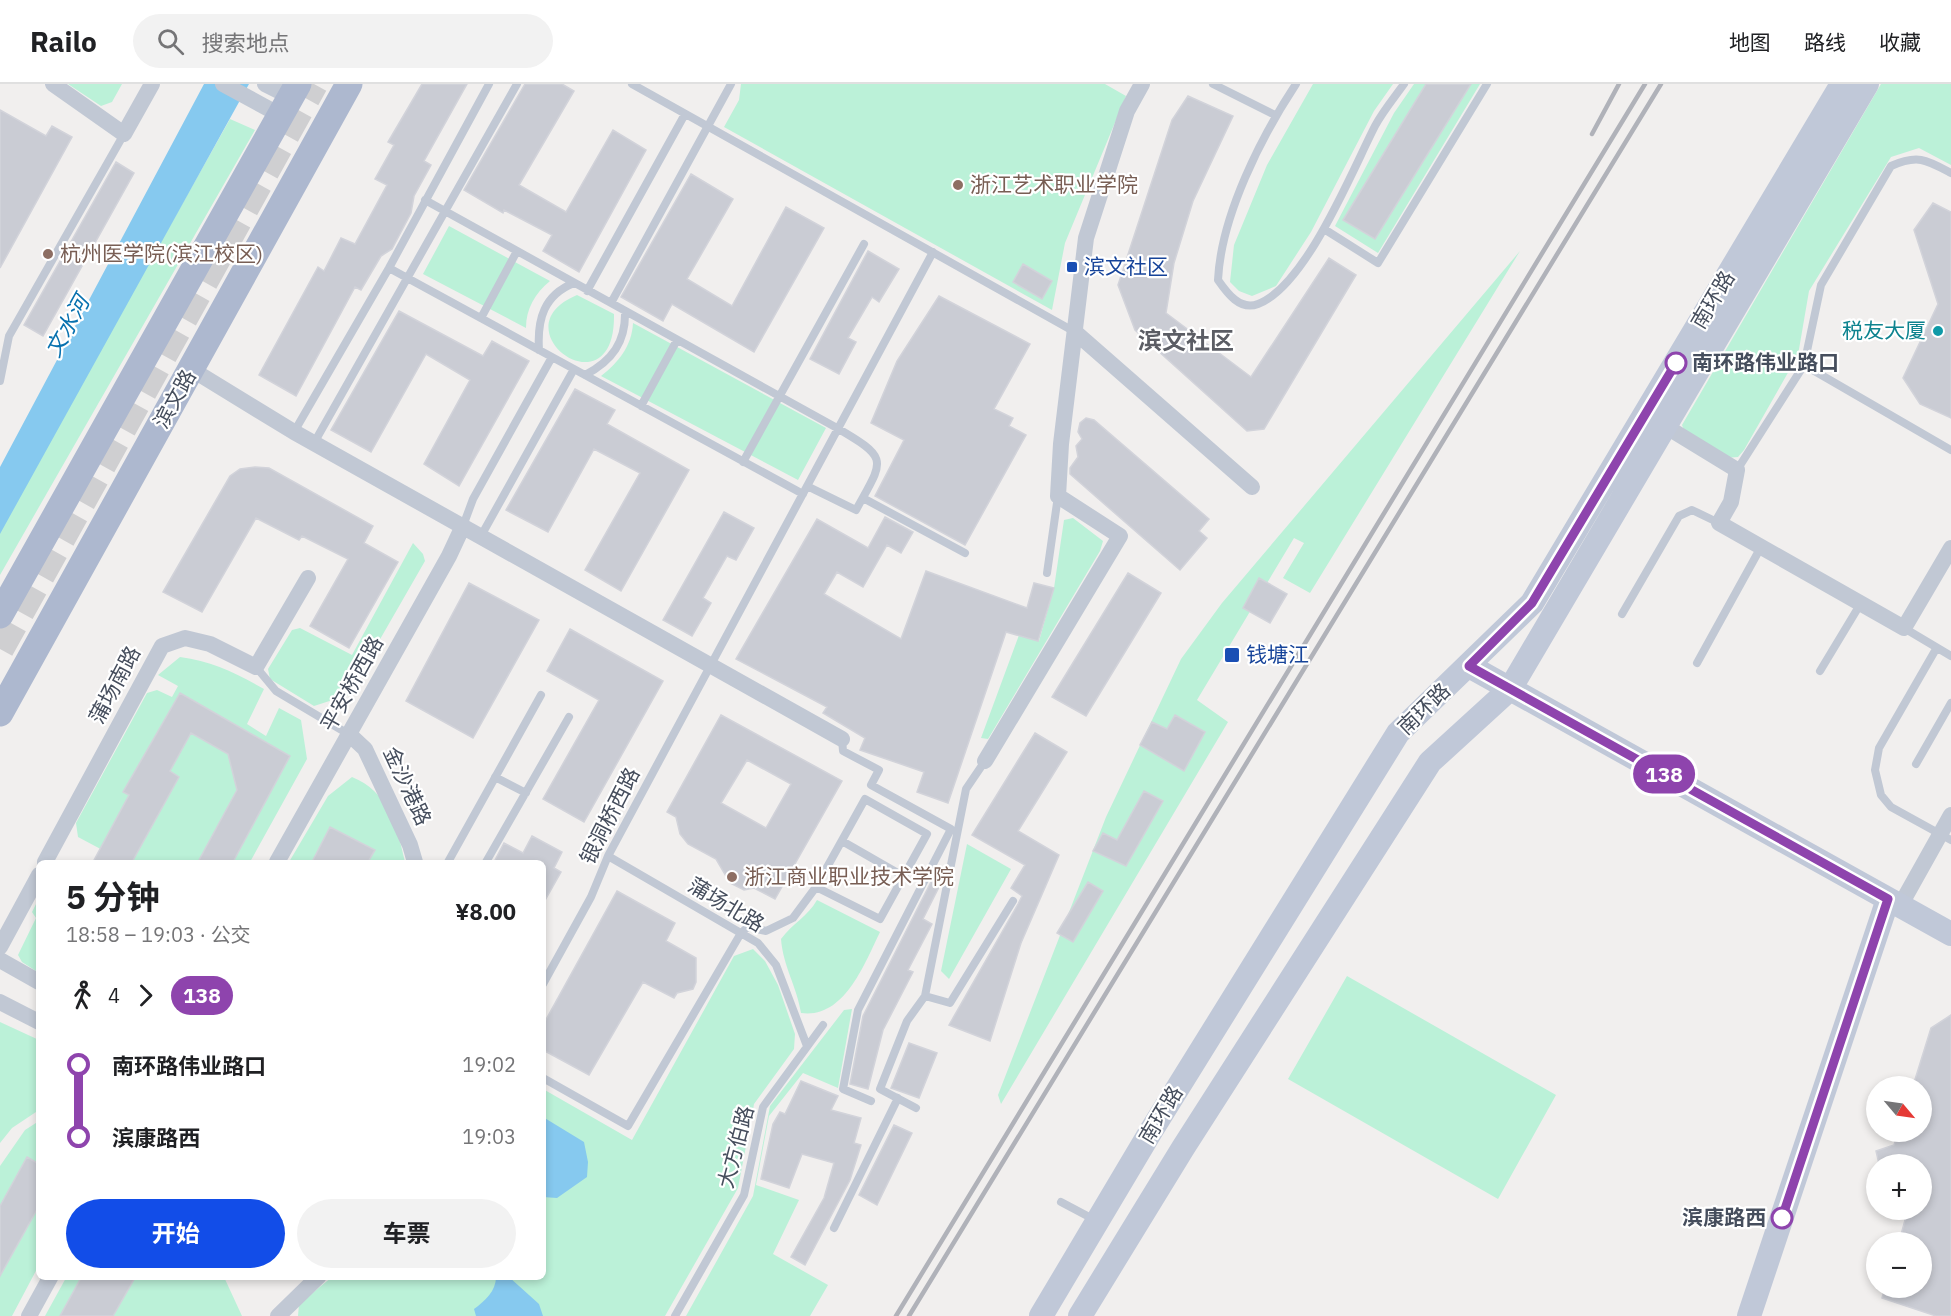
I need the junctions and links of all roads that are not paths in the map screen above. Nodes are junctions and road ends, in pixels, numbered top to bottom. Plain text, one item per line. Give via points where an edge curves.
1 (53, 84) edge
2 (152, 84) edge
3 (223, 84) edge
4 (349, 84) edge
5 (489, 84) edge
6 (517, 84) edge
7 (632, 84) edge
8 (731, 84) edge
9 (1142, 84) edge
10 (1214, 84) edge
11 (1296, 84) edge
12 (1404, 84) edge
13 (1487, 84) edge
14 (1842, 84) edge
15 (1867, 84) edge
16 (277, 95) edge
17 (685, 114) junction
18 (1275, 115) junction
19 (708, 126) junction
20 (124, 134) junction
21 (1951, 173) edge
22 (425, 200) junction
23 (445, 212) junction
24 (1324, 229) junction
25 (864, 244) dead end
26 (517, 251) junction
27 (933, 252) junction
28 (389, 268) junction
29 (409, 279) junction
30 (574, 283) junction
31 (587, 291) junction
32 (611, 303) junction
33 (625, 311) junction
34 (481, 318) junction
35 (1075, 332) junction
36 (677, 340) junction
37 (539, 350) junction
38 (552, 357) junction
39 (1803, 365) junction
40 (192, 369) junction
41 (574, 369) junction
42 (585, 375) junction
43 (0, 381) edge
44 (779, 396) junction
45 (641, 406) junction
46 (1665, 426) junction
47 (837, 428) junction
48 (294, 432) junction
49 (314, 443) junction
50 (1951, 450) edge
51 (743, 462) junction
52 (1737, 470) junction
53 (807, 486) junction
54 (1252, 487) dead end
55 (803, 495) junction
56 (1058, 496) junction
57 (863, 498) junction
58 (1719, 523) junction
59 (463, 526) junction
60 (481, 537) junction
61 (1761, 547) junction
62 (965, 553) dead end
63 (1949, 555) edge
64 (1047, 573) dead end
65 (308, 578) dead end
66 (1861, 603) junction
67 (1622, 614) dead end
68 (0, 615) edge
69 (1904, 628) junction
70 (1936, 648) junction
71 (1951, 656) edge
72 (1696, 663) dead end
73 (711, 665) junction
74 (1469, 666) junction
75 (256, 667) junction
76 (1820, 671) dead end
77 (1510, 689) junction
78 (541, 695) dead end
79 (1951, 703) edge
80 (0, 712) edge
81 (569, 717) dead end
82 (350, 735) junction
83 (842, 739) joint
84 (985, 761) joint
85 (1916, 764) dead end
86 (495, 777) junction
87 (526, 793) junction
88 (1951, 815) edge
89 (1946, 837) edge
90 (842, 841) junction
91 (608, 856) junction
92 (46, 860) edge
93 (278, 860) edge
94 (414, 860) edge
95 (449, 860) edge
96 (487, 860) edge
97 (903, 876) junction
98 (36, 879) edge
99 (816, 887) junction
100 (1013, 901) dead end
101 (1894, 902) junction
102 (741, 933) junction
103 (1951, 934) edge
104 (1, 941) edge
105 (0, 960) edge
106 (546, 979) edge
107 (36, 980) edge
108 (925, 996) junction
109 (0, 1002) edge
110 (36, 1020) edge
111 (823, 1025) dead end
112 (807, 1046) junction
113 (546, 1080) edge
114 (898, 1098) junction
115 (871, 1101) dead end
116 (916, 1108) dead end
117 (1061, 1202) dead end
118 (1098, 1222) junction
119 (834, 1227) dead end
120 (49, 1280) edge
121 (315, 1280) edge
122 (29, 1316) edge
123 (278, 1316) edge
124 (675, 1316) edge
125 (1041, 1316) edge
126 (1080, 1316) edge
127 (1749, 1316) edge

1 - 20 street
2 - 20 street
3 - 16 street
4 - 40 main road, 滨文路
5 - 22 lane
6 - 23 lane
7 - 17 lane
8 - 19 lane
9 - 35 street via 1127,111 1086,238
10 - 18 lane
11 - 18 lane
12 - 24 lane via 1377,123
13 - 24 lane via 1378,263
14 - 74 main road, 南环路 via 1532,603
15 - 46 main road, 南环路
16 - 68 main road
17 - 19 lane
17 - 31 lane
18 - 24 lane via 1225,232 1218,280 1231,298 1244,304 1258,304 1290,280
19 - 27 lane
19 - 32 lane
20 - 43 lane via 9,336
21 - 39 lane via 1924,159 1905,159 1891,166 1821,285
22 - 23 lane
22 - 28 lane
23 - 26 lane
23 - 29 lane
25 - 44 lane
26 - 30 lane
26 - 34 lane
27 - 35 lane
27 - 47 lane, 银洞桥西路
28 - 29 lane
28 - 48 lane
29 - 34 lane
29 - 49 lane
30 - 31 lane
30 - 37 lane via 548,300 540,320
31 - 32 lane
32 - 33 lane
33 - 36 lane
33 - 42 lane via 620,346 601,367
34 - 37 lane
35 - 54 street
35 - 56 street
36 - 44 lane
36 - 45 lane
37 - 38 lane
38 - 41 lane
38 - 59 lane via 473,499
39 - 50 lane
39 - 52 lane
40 - 48 street
40 - 80 main road, 滨文路
41 - 42 lane
41 - 60 lane
42 - 45 lane
44 - 47 lane
44 - 51 lane
45 - 51 lane
46 - 52 street
46 - 77 main road, 南环路
47 - 53 lane, 银洞桥西路
47 - 57 lane via 870,447 877,458 876,474
48 - 49 street
49 - 59 street
51 - 55 lane
52 - 58 street via 1731,502
53 - 55 lane, 银洞桥西路
53 - 57 lane via 856,510
55 - 73 lane, 银洞桥西路
56 - 64 lane
56 - 84 street via 1120,536
57 - 62 lane
58 - 61 street
58 - 67 lane via 1692,510 1679,516
59 - 60 street
59 - 82 street, 平安桥西路
60 - 73 street
61 - 66 street
61 - 72 lane
63 - 69 street
65 - 75 street
66 - 69 street
66 - 76 lane
69 - 70 lane
70 - 71 lane
70 - 89 lane via 1879,748 1875,770 1881,795 1891,807
73 - 83 street
73 - 91 lane, 银洞桥西路
74 - 77 main road
74 - 118 main road, 南环路 via 1398,733
75 - 82 lane via 276,691
75 - 92 street, 蒲场南路 via 210,644 185,638 162,646
77 - 101 main road
77 - 126 main road, 南环路 via 1430,762
78 - 86 lane
79 - 85 lane
81 - 87 lane
82 - 93 street, 平安桥西路
82 - 94 street, 金沙港路 via 365,749
83 - 115 lane via 843,751 879,770 871,785 951,829 858,1010 843,1089
84 - 108 lane via 966,789
86 - 87 lane
86 - 95 lane
87 - 96 lane
88 - 89 street
89 - 101 street
90 - 97 lane
90 - 97 lane via 865,799 927,834
90 - 99 lane
91 - 102 lane, 蒲场北路
91 - 106 lane, 银洞桥西路 via 591,897
97 - 99 lane via 880,919
98 - 104 street
99 - 102 lane via 793,918 766,931 748,927
100 - 108 lane via 950,1003
101 - 103 main road
101 - 127 main road
102 - 112 lane, 蒲场北路 via 758,943 776,965
102 - 113 lane via 628,1126
105 - 107 street
108 - 114 lane via 907,1021 880,1089
109 - 110 street
111 - 112 lane, 大方伯路
112 - 124 lane, 大方伯路 via 763,1107 744,1196
114 - 116 lane
114 - 119 lane
117 - 118 lane
118 - 125 main road, 南环路
120 - 122 street
121 - 123 street

